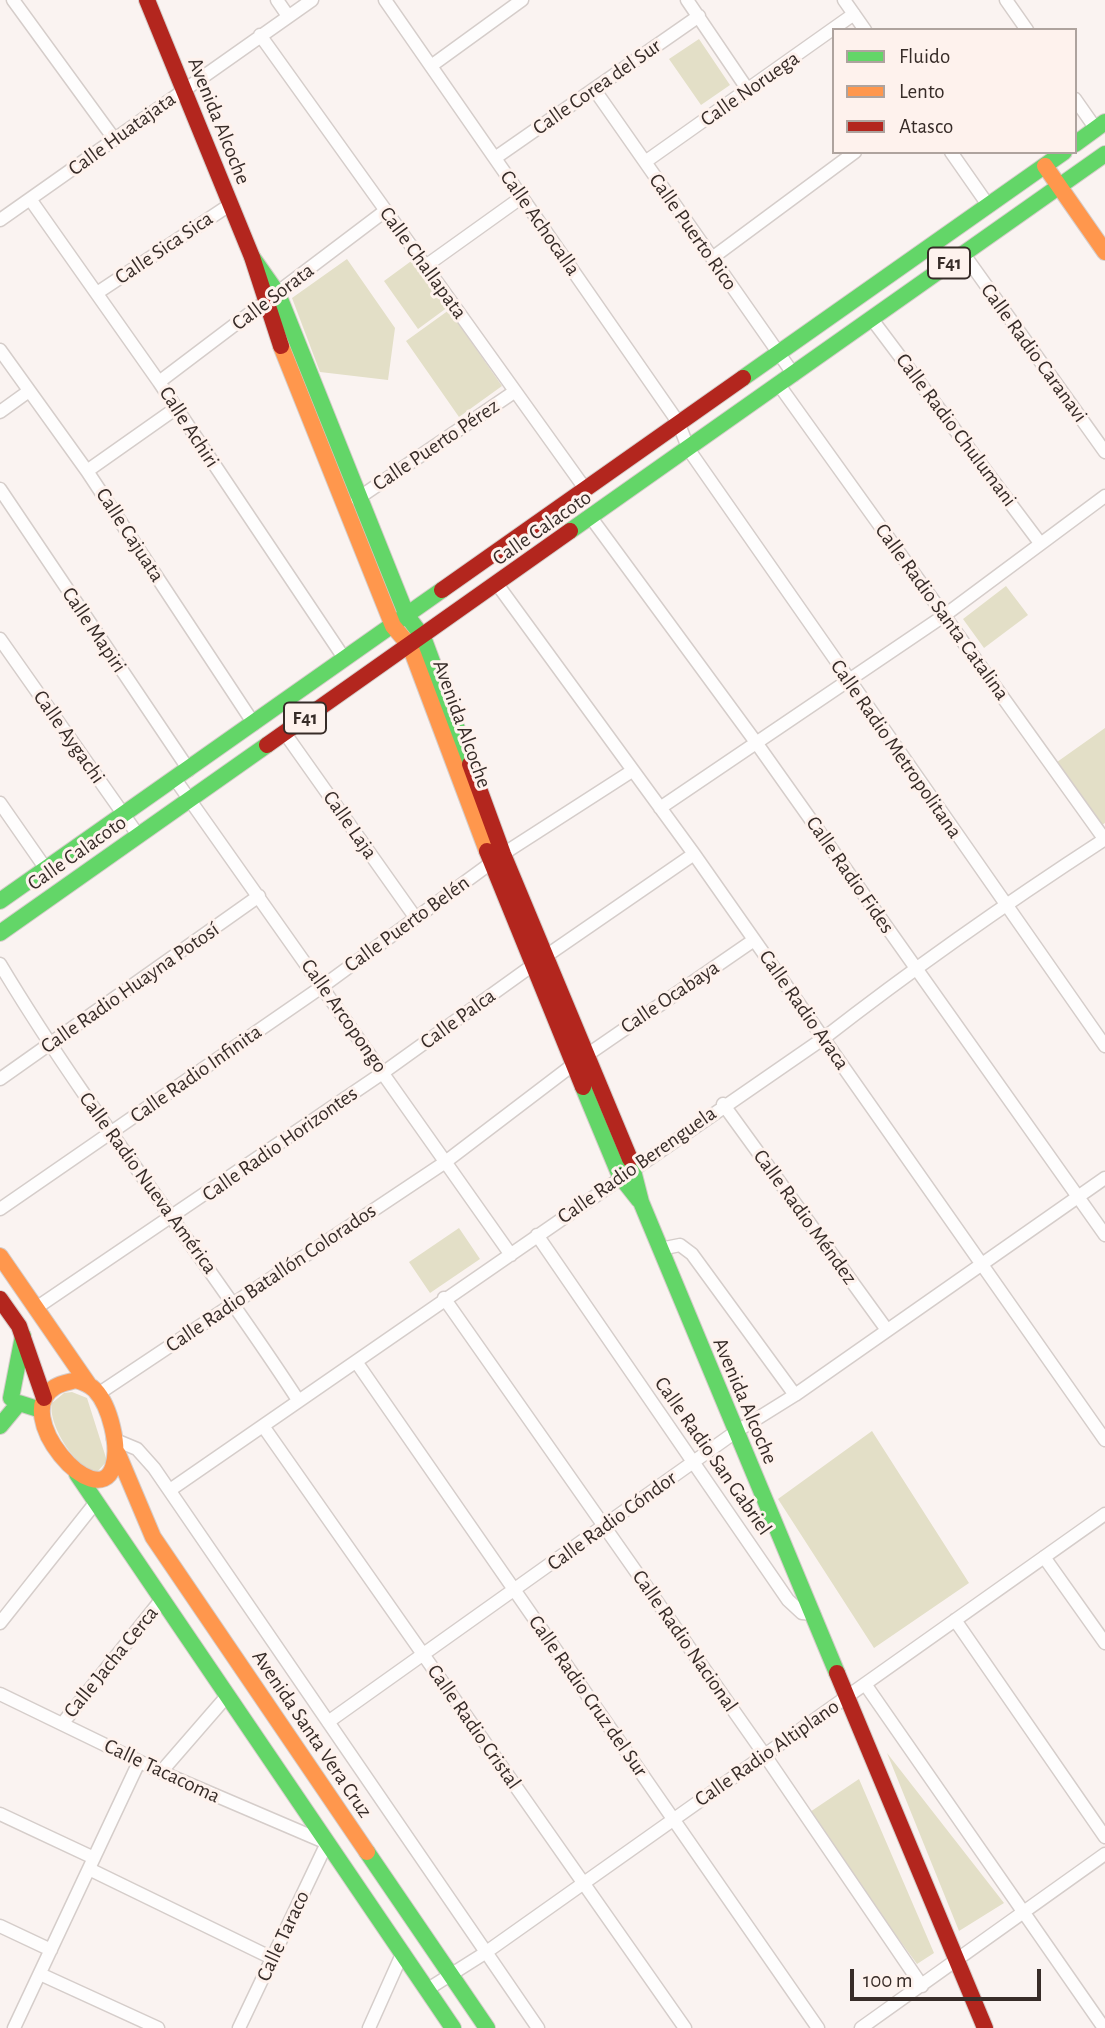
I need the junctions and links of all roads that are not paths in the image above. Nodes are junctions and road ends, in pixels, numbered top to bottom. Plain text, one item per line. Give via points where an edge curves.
1 (13, 0) edge
2 (148, 0) edge
3 (277, 0) edge
4 (312, 0) edge
5 (385, 0) edge
6 (522, 0) edge
7 (687, 0) edge
8 (844, 0) edge
9 (1006, 0) edge
10 (854, 14) junction
11 (288, 16) junction
12 (699, 16) junction
13 (834, 28) edge
14 (864, 28) edge
15 (1026, 28) edge
16 (832, 30) edge
17 (260, 36) junction
18 (431, 66) junction
19 (184, 89) junction
20 (594, 89) junction
21 (748, 90) junction
22 (1077, 101) edge
23 (1101, 125) edge
24 (115, 140) junction
25 (1077, 143) edge
26 (852, 154) edge
27 (952, 154) edge
28 (1060, 154) edge
29 (1105, 154) edge
30 (495, 158) junction
31 (645, 162) junction
32 (1045, 166) junction
33 (1059, 186) junction
34 (522, 197) junction
35 (30, 199) junction
36 (231, 204) junction
37 (988, 205) junction
38 (385, 211) junction
39 (0, 220) edge
40 (1105, 252) edge
41 (963, 253) junction
42 (712, 258) junction
43 (427, 265) junction
44 (97, 293) junction
45 (271, 298) junction
46 (871, 318) junction
47 (0, 350) edge
48 (778, 353) junction
49 (794, 375) junction
50 (159, 382) junction
51 (779, 385) junction
52 (29, 391) junction
53 (514, 391) junction
54 (175, 409) junction
55 (0, 412) edge
56 (678, 422) junction
57 (689, 450) junction
58 (1105, 452) edge
59 (88, 471) junction
60 (0, 489) edge
61 (586, 490) junction
62 (1105, 496) edge
63 (357, 499) junction
64 (592, 519) junction
65 (1040, 543) junction
66 (497, 584) junction
67 (944, 615) junction
68 (407, 616) junction
69 (393, 626) junction
70 (0, 639) edge
71 (416, 641) junction
72 (345, 658) junction
73 (847, 681) junction
74 (254, 724) junction
75 (284, 732) junction
76 (755, 741) junction
77 (632, 771) junction
78 (182, 775) junction
79 (189, 800) junction
80 (0, 803) edge
81 (660, 808) junction
82 (123, 815) junction
83 (138, 835) junction
84 (1105, 839) edge
85 (694, 854) junction
86 (497, 859) junction
87 (46, 869) junction
88 (259, 896) junction
89 (0, 901) edge
90 (1005, 904) junction
91 (415, 917) junction
92 (0, 933) edge
93 (754, 940) junction
94 (540, 961) junction
95 (0, 964) edge
96 (915, 967) junction
97 (323, 986) junction
98 (824, 1038) junction
99 (48, 1045) junction
100 (1105, 1046) edge
101 (580, 1059) junction
102 (384, 1072) junction
103 (0, 1079) edge
104 (723, 1104) junction
105 (110, 1133) junction
106 (444, 1163) junction
107 (626, 1171) junction
108 (1105, 1178) edge
109 (1079, 1197) junction
110 (0, 1209) edge
111 (170, 1219) junction
112 (1105, 1234) edge
113 (537, 1235) junction
114 (660, 1249) junction
115 (511, 1255) junction
116 (0, 1256) edge
117 (980, 1263) junction
118 (444, 1298) junction
119 (0, 1299) edge
120 (235, 1302) junction
121 (36, 1308) junction
122 (887, 1330) junction
123 (23, 1336) junction
124 (357, 1363) junction
125 (94, 1389) junction
126 (795, 1395) junction
127 (10, 1397) edge
128 (298, 1400) junction
129 (43, 1404) junction
130 (0, 1426) edge
131 (263, 1426) junction
132 (734, 1433) junction
133 (1105, 1440) edge
134 (115, 1447) junction
135 (692, 1464) junction
136 (77, 1474) junction
137 (170, 1490) junction
138 (96, 1502) junction
139 (1105, 1514) edge
140 (605, 1526) junction
141 (1044, 1557) junction
142 (515, 1591) junction
143 (161, 1600) junction
144 (814, 1614) junction
145 (955, 1620) junction
146 (0, 1623) edge
147 (1105, 1643) edge
148 (424, 1656) junction
149 (865, 1684) junction
150 (0, 1694) edge
151 (227, 1696) junction
152 (848, 1696) junction
153 (328, 1722) junction
154 (62, 1724) junction
155 (764, 1754) junction
156 (139, 1762) junction
157 (161, 1772) junction
158 (0, 1814) edge
159 (674, 1819) junction
160 (1105, 1837) edge
161 (327, 1843) junction
162 (1105, 1854) edge
163 (92, 1863) junction
164 (582, 1882) junction
165 (1021, 1913) junction
166 (0, 1926) edge
167 (51, 1950) junction
168 (403, 1952) junction
169 (485, 1953) junction
170 (272, 1958) junction
171 (956, 1958) junction
172 (40, 1974) junction
173 (450, 1975) junction
174 (922, 1986) junction
175 (428, 1989) junction
176 (14, 2028) edge
177 (158, 2028) edge
178 (239, 2028) edge
179 (369, 2028) edge
180 (453, 2028) edge
181 (487, 2028) edge
182 (538, 2028) edge
183 (685, 2028) edge
184 (818, 2028) edge
185 (860, 2028) edge
186 (985, 2028) edge
187 (1104, 2028) edge

1 - 24 street
2 - 19 street, Avenida Alcoche
3 - 11 street
4 - 11 street, Calle Huatajata
5 - 18 street, Calle Achocalla
6 - 18 street
7 - 12 street
8 - 10 street
9 - 15 street
10 - 13 street, Calle Noruega
10 - 14 street
11 - 17 street, Calle Huatajata
12 - 20 street, Calle Corea del Sur
12 - 21 street
16 - 21 street, Calle Noruega
17 - 19 street, Calle Huatajata
17 - 38 street, Calle Challapata
18 - 30 street, Calle Achocalla
19 - 24 street, Calle Huatajata
19 - 36 street, Avenida Alcoche
20 - 30 street, Calle Corea del Sur
20 - 31 street, Calle Puerto Rico
21 - 31 street, Calle Noruega
22 - 23 street
23 - 25 street
24 - 35 street, Calle Huatajata
26 - 42 street
27 - 37 street
28 - 32 street, Calle Calacoto / F41
29 - 33 street, Calle Calacoto / F41
30 - 34 street, Calle Achocalla
31 - 42 street, Calle Puerto Rico
32 - 33 street
32 - 37 street, Calle Calacoto / F41
33 - 40 street
33 - 41 street, Calle Calacoto / F41
34 - 43 street
34 - 56 street, Calle Achocalla
35 - 39 street, Calle Huatajata
35 - 44 street, Calle Achiri
36 - 44 street, Calle Sica Sica
36 - 45 street, Avenida Alcoche
37 - 48 street, Calle Calacoto / F41
38 - 43 street, Calle Challapata
38 - 45 street, Calle Sorata
41 - 46 street, Calle Calacoto / F41
41 - 58 street, Calle Radio Caranavi
42 - 48 street, Calle Puerto Rico
43 - 53 street, Calle Challapata
44 - 50 street, Calle Achiri
45 - 50 street, Calle Sorata
45 - 63 street, Avenida Alcoche
45 - 69 street, Avenida Alcoche
46 - 49 street, Calle Calacoto / F41
46 - 65 street, Calle Radio Chulumani
47 - 52 street, Calle Cajuata
48 - 49 street, Calle Puerto Rico
48 - 56 street, Calle Calacoto / F41
49 - 51 street, Calle Calacoto / F41
50 - 54 street, Calle Achiri
51 - 57 street, Calle Calacoto / F41
51 - 67 street, Calle Radio Santa Catalina
52 - 55 street
52 - 59 street, Calle Cajuata
53 - 61 street, Calle Challapata
53 - 63 street, Calle Puerto Pérez
54 - 59 street
54 - 72 street, Calle Achiri
56 - 57 street, Calle Achocalla
56 - 61 street, Calle Calacoto / F41
57 - 64 street, Calle Calacoto / F41
57 - 73 street, Calle Radio Metropolitana
59 - 74 street, Calle Cajuata
60 - 78 street, Calle Mapiri
61 - 68 street, Calle Calacoto / F41
62 - 65 street
63 - 68 street, Avenida Alcoche
64 - 66 street, Calle Calacoto / F41
64 - 76 street, Calle Radio Fides
65 - 67 street
66 - 71 street, Calle Calacoto / F41
66 - 77 street, Calle Radio Araca
67 - 73 street
67 - 84 street, Calle Radio Santa Catalina
68 - 69 street, Calle Calacoto / F41
68 - 71 street, Avenida Alcoche
69 - 71 street, Avenida Alcoche
69 - 72 street, Calle Calacoto / F41
70 - 82 street, Calle Aygachi
71 - 75 street, Calle Calacoto / F41
71 - 86 street, Avenida Alcoche
72 - 74 street, Calle Calacoto / F41
73 - 76 street
73 - 90 street, Calle Radio Metropolitana
74 - 78 street, Calle Calacoto / F41
75 - 79 street, Calle Calacoto / F41
75 - 91 street, Calle Laja
76 - 81 street
76 - 96 street, Calle Radio Fides
77 - 81 street, Calle Radio Araca
77 - 86 street, Calle Puerto Belén
78 - 79 street, Calle Arcopongo
78 - 82 street, Calle Calacoto / F41
79 - 83 street, Calle Calacoto / F41
79 - 88 street, Calle Arcopongo
80 - 87 street
81 - 85 street, Calle Radio Araca
82 - 83 street, Calle Aygachi
82 - 87 street, Calle Calacoto / F41
83 - 92 street, Calle Calacoto / F41
84 - 90 street, Calle Radio Berenguela
85 - 93 street, Calle Radio Araca
85 - 94 street, Calle Palca
86 - 91 street, Calle Puerto Belén
86 - 94 street, Avenida Alcoche
87 - 89 street, Calle Calacoto / F41
88 - 97 street, Calle Arcopongo
88 - 99 street, Calle Radio Huayna Potosí
90 - 96 street, Calle Radio Berenguela
90 - 100 street, Calle Radio Metropolitana
91 - 97 street, Calle Puerto Belén
93 - 98 street, Calle Radio Araca
93 - 101 street, Calle Ocabaya
94 - 101 street, Avenida Alcoche
94 - 102 street, Calle Palca
95 - 99 street, Calle Radio Nueva América
96 - 98 street, Calle Radio Berenguela
96 - 109 street, Calle Radio Fides
97 - 102 street, Calle Arcopongo
97 - 105 street, Calle Radio Infinita
98 - 104 street, Calle Radio Berenguela
98 - 117 street, Calle Radio Araca
99 - 103 street, Calle Radio Huayna Potosí
99 - 105 street, Calle Radio Nueva América
101 - 106 street, Calle Ocabaya
101 - 107 street, Avenida Alcoche
102 - 106 street, Calle Arcopongo
102 - 111 street, Calle Radio Horizontes
104 - 107 street, Calle Radio Berenguela
104 - 122 street, Calle Radio Méndez
105 - 110 street, Calle Radio Infinita
105 - 111 street, Calle Radio Nueva América
106 - 115 street, Calle Arcopongo
106 - 120 street, Calle Radio Batallón Colorados
107 - 113 street, Calle Radio Berenguela
107 - 114 street, Avenida Alcoche
108 - 109 street, Calle Radio Cóndor
109 - 112 street, Calle Radio Fides
109 - 117 street, Calle Radio Cóndor
111 - 120 street, Calle Radio Nueva América
111 - 121 street, Calle Radio Horizontes
113 - 115 street, Calle Radio Berenguela
113 - 135 street, Calle Radio San Gabriel
114 - 126 street via 680,1245 692,1254
114 - 132 street, Avenida Alcoche
115 - 118 street, Calle Radio Berenguela
116 - 121 street
117 - 122 street, Calle Radio Cóndor
117 - 133 street, Calle Radio Araca
118 - 124 street, Calle Radio Berenguela
118 - 140 street, Calle Radio Nacional
119 - 123 street
120 - 125 street, Calle Radio Batallón Colorados
120 - 128 street, Calle Radio Nueva América
121 - 125 street
122 - 126 street, Calle Radio Cóndor
123 - 127 street
123 - 129 street
124 - 128 street, Calle Radio Berenguela
124 - 142 street, Calle Radio Cruz del Sur
125 - 129 street via 76,1380 63,1382
125 - 134 street, Avenida Santa Vera Cruz
126 - 132 street, Calle Radio Cóndor
127 - 129 street
127 - 130 street
128 - 131 street, Calle Radio Berenguela
129 - 136 street via 44,1429
131 - 137 street, Calle Radio Berenguela
131 - 148 street, Calle Radio Cristal
132 - 135 street, Calle Radio Cóndor
132 - 144 street, Avenida Alcoche
134 - 136 street via 114,1471 101,1481
134 - 137 street via 137,1449
134 - 173 street, Avenida Santa Vera Cruz via 153,1536
135 - 140 street, Calle Radio Cóndor
135 - 144 street, Calle Radio San Gabriel via 788,1600 802,1613
136 - 138 street
137 - 153 street
138 - 143 street
138 - 146 street
139 - 141 street, Calle Radio Altiplano
140 - 142 street, Calle Radio Cóndor
140 - 155 street, Calle Radio Nacional
141 - 145 street, Calle Radio Altiplano
141 - 147 street
142 - 148 street, Calle Radio Cóndor
142 - 159 street, Calle Radio Cruz del Sur
143 - 151 street
143 - 154 street, Calle Jacha Cerca
144 - 152 street
145 - 149 street, Calle Radio Altiplano
145 - 160 street
148 - 153 street, Calle Radio Cóndor
148 - 164 street, Calle Radio Cristal
149 - 152 street, Calle Radio Altiplano
149 - 165 street
150 - 154 street, Calle Tacacoma
151 - 157 street
151 - 161 street
152 - 155 street, Calle Radio Altiplano
152 - 171 street
153 - 169 street
154 - 156 street, Calle Tacacoma
155 - 159 street, Calle Radio Altiplano
155 - 174 street, Calle Radio Nacional
156 - 157 street, Calle Tacacoma
156 - 163 street
157 - 161 street, Calle Tacacoma
158 - 163 street
159 - 164 street, Calle Radio Altiplano
159 - 184 street, Calle Radio Cruz del Sur
161 - 168 street
161 - 170 street, Calle Taraco
162 - 165 street
163 - 167 street
163 - 170 street
164 - 169 street, Calle Radio Altiplano
164 - 183 street, Calle Radio Cristal
165 - 171 street
165 - 187 street
166 - 167 street
167 - 172 street
168 - 175 street
168 - 179 street
169 - 173 street, Calle Radio Altiplano
169 - 182 street
170 - 178 street, Calle Taraco
171 - 174 street
171 - 186 street
172 - 176 street
172 - 177 street
173 - 175 street, Calle Radio Altiplano
173 - 181 street, Avenida Santa Vera Cruz
174 - 185 street
175 - 180 street

